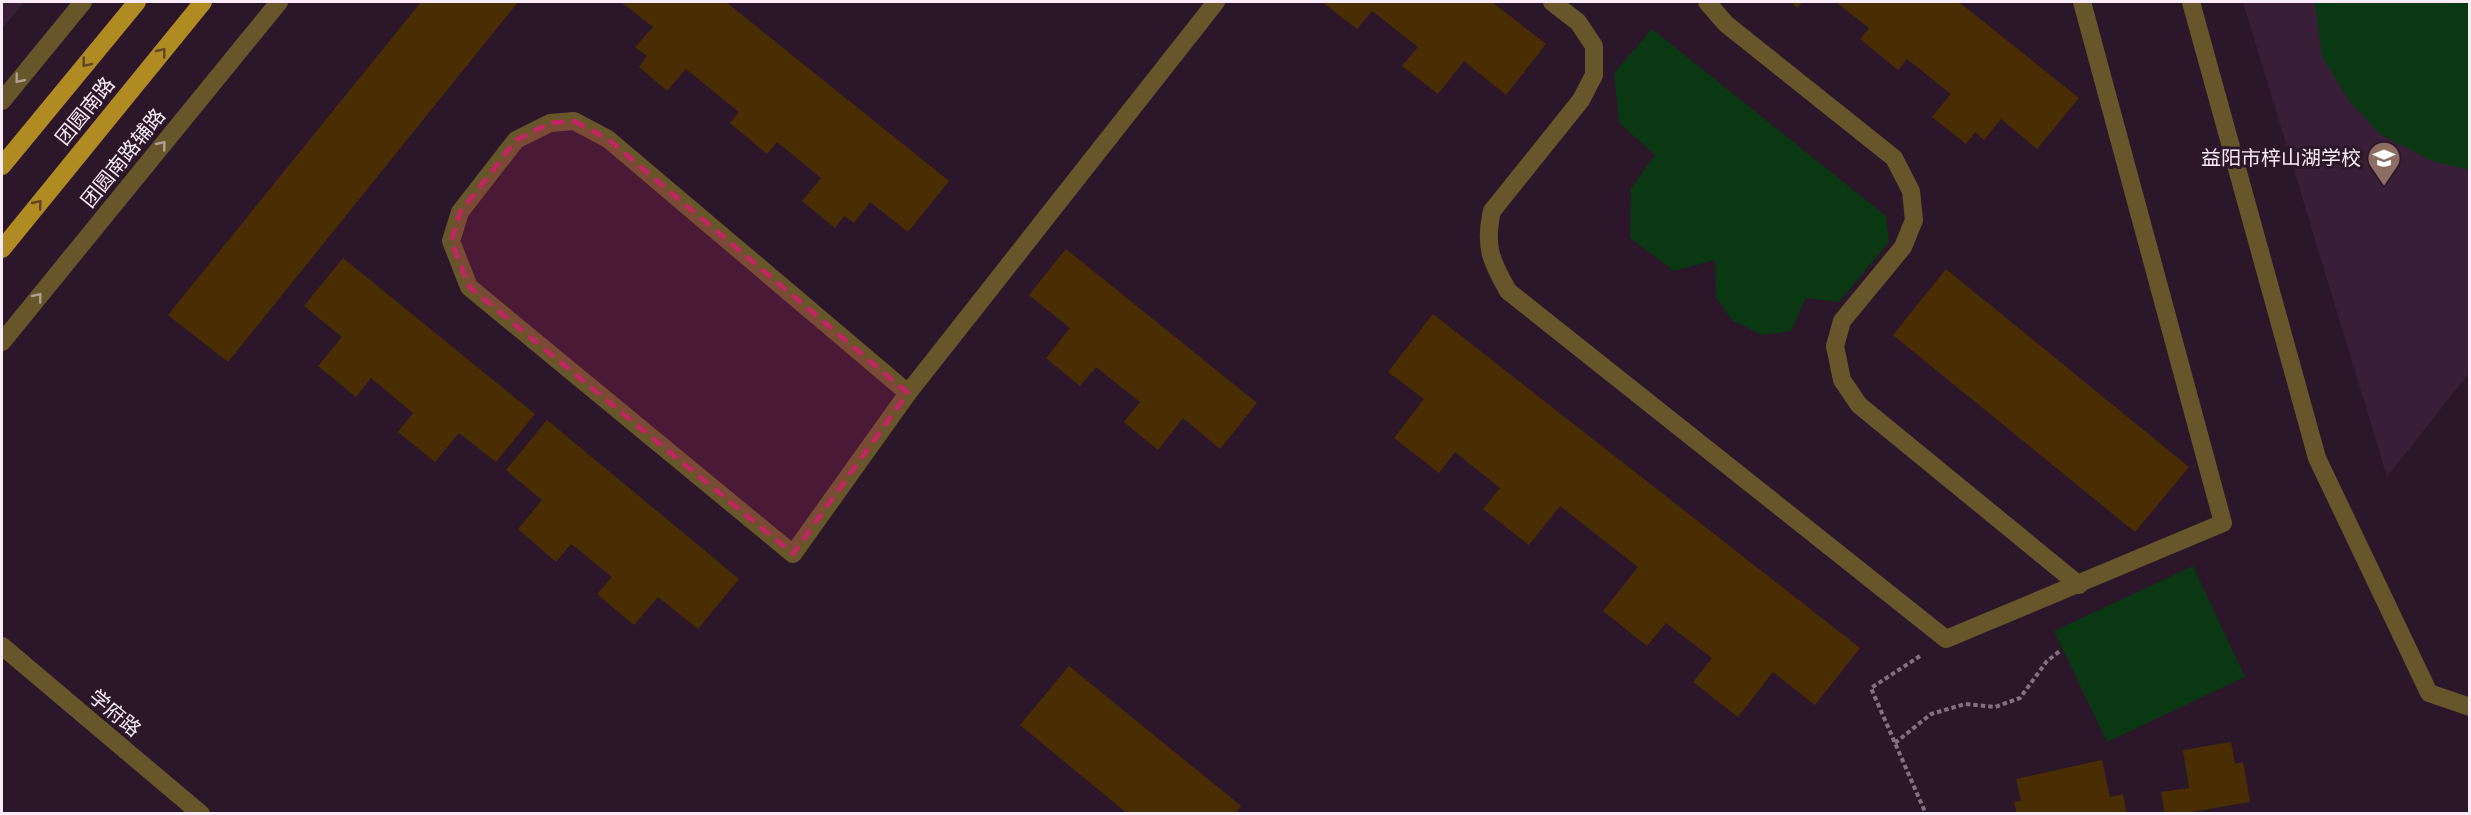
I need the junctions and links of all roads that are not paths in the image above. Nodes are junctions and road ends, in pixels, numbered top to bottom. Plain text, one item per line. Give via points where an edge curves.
1 (83, 2) edge
2 (137, 2) edge
3 (203, 2) edge
4 (279, 2) edge
5 (1216, 2) edge
6 (1552, 2) edge
7 (1707, 2) edge
8 (2082, 2) edge
9 (2191, 2) edge
10 (2, 101) edge
11 (2, 166) edge
12 (2, 249) edge
13 (2, 342) edge
14 (908, 393) junction
15 (2079, 585) junction
16 (2, 646) edge
17 (2469, 707) edge
18 (201, 813) edge

1 -> 10 street
2 -> 11 main road, 团圆南路
12 -> 3 main road, 团圆南路
13 -> 4 street, 团圆南路辅路
5 - 14 street
6 - 15 street via 1578,22 1594,46 1594,75 1581,100 1492,211 1487,234 1494,265 1508,291 1946,639
7 - 15 street via 1725,24 1894,158 1911,191 1914,220 1903,247 1842,321 1835,346 1842,380 1859,405
8 - 15 street via 2223,523
9 - 17 street via 2318,458 2429,693
14 - 14 street via 608,139 574,121 550,123 516,140 460,212 451,241 469,286 793,554
16 - 18 street, 学府路

